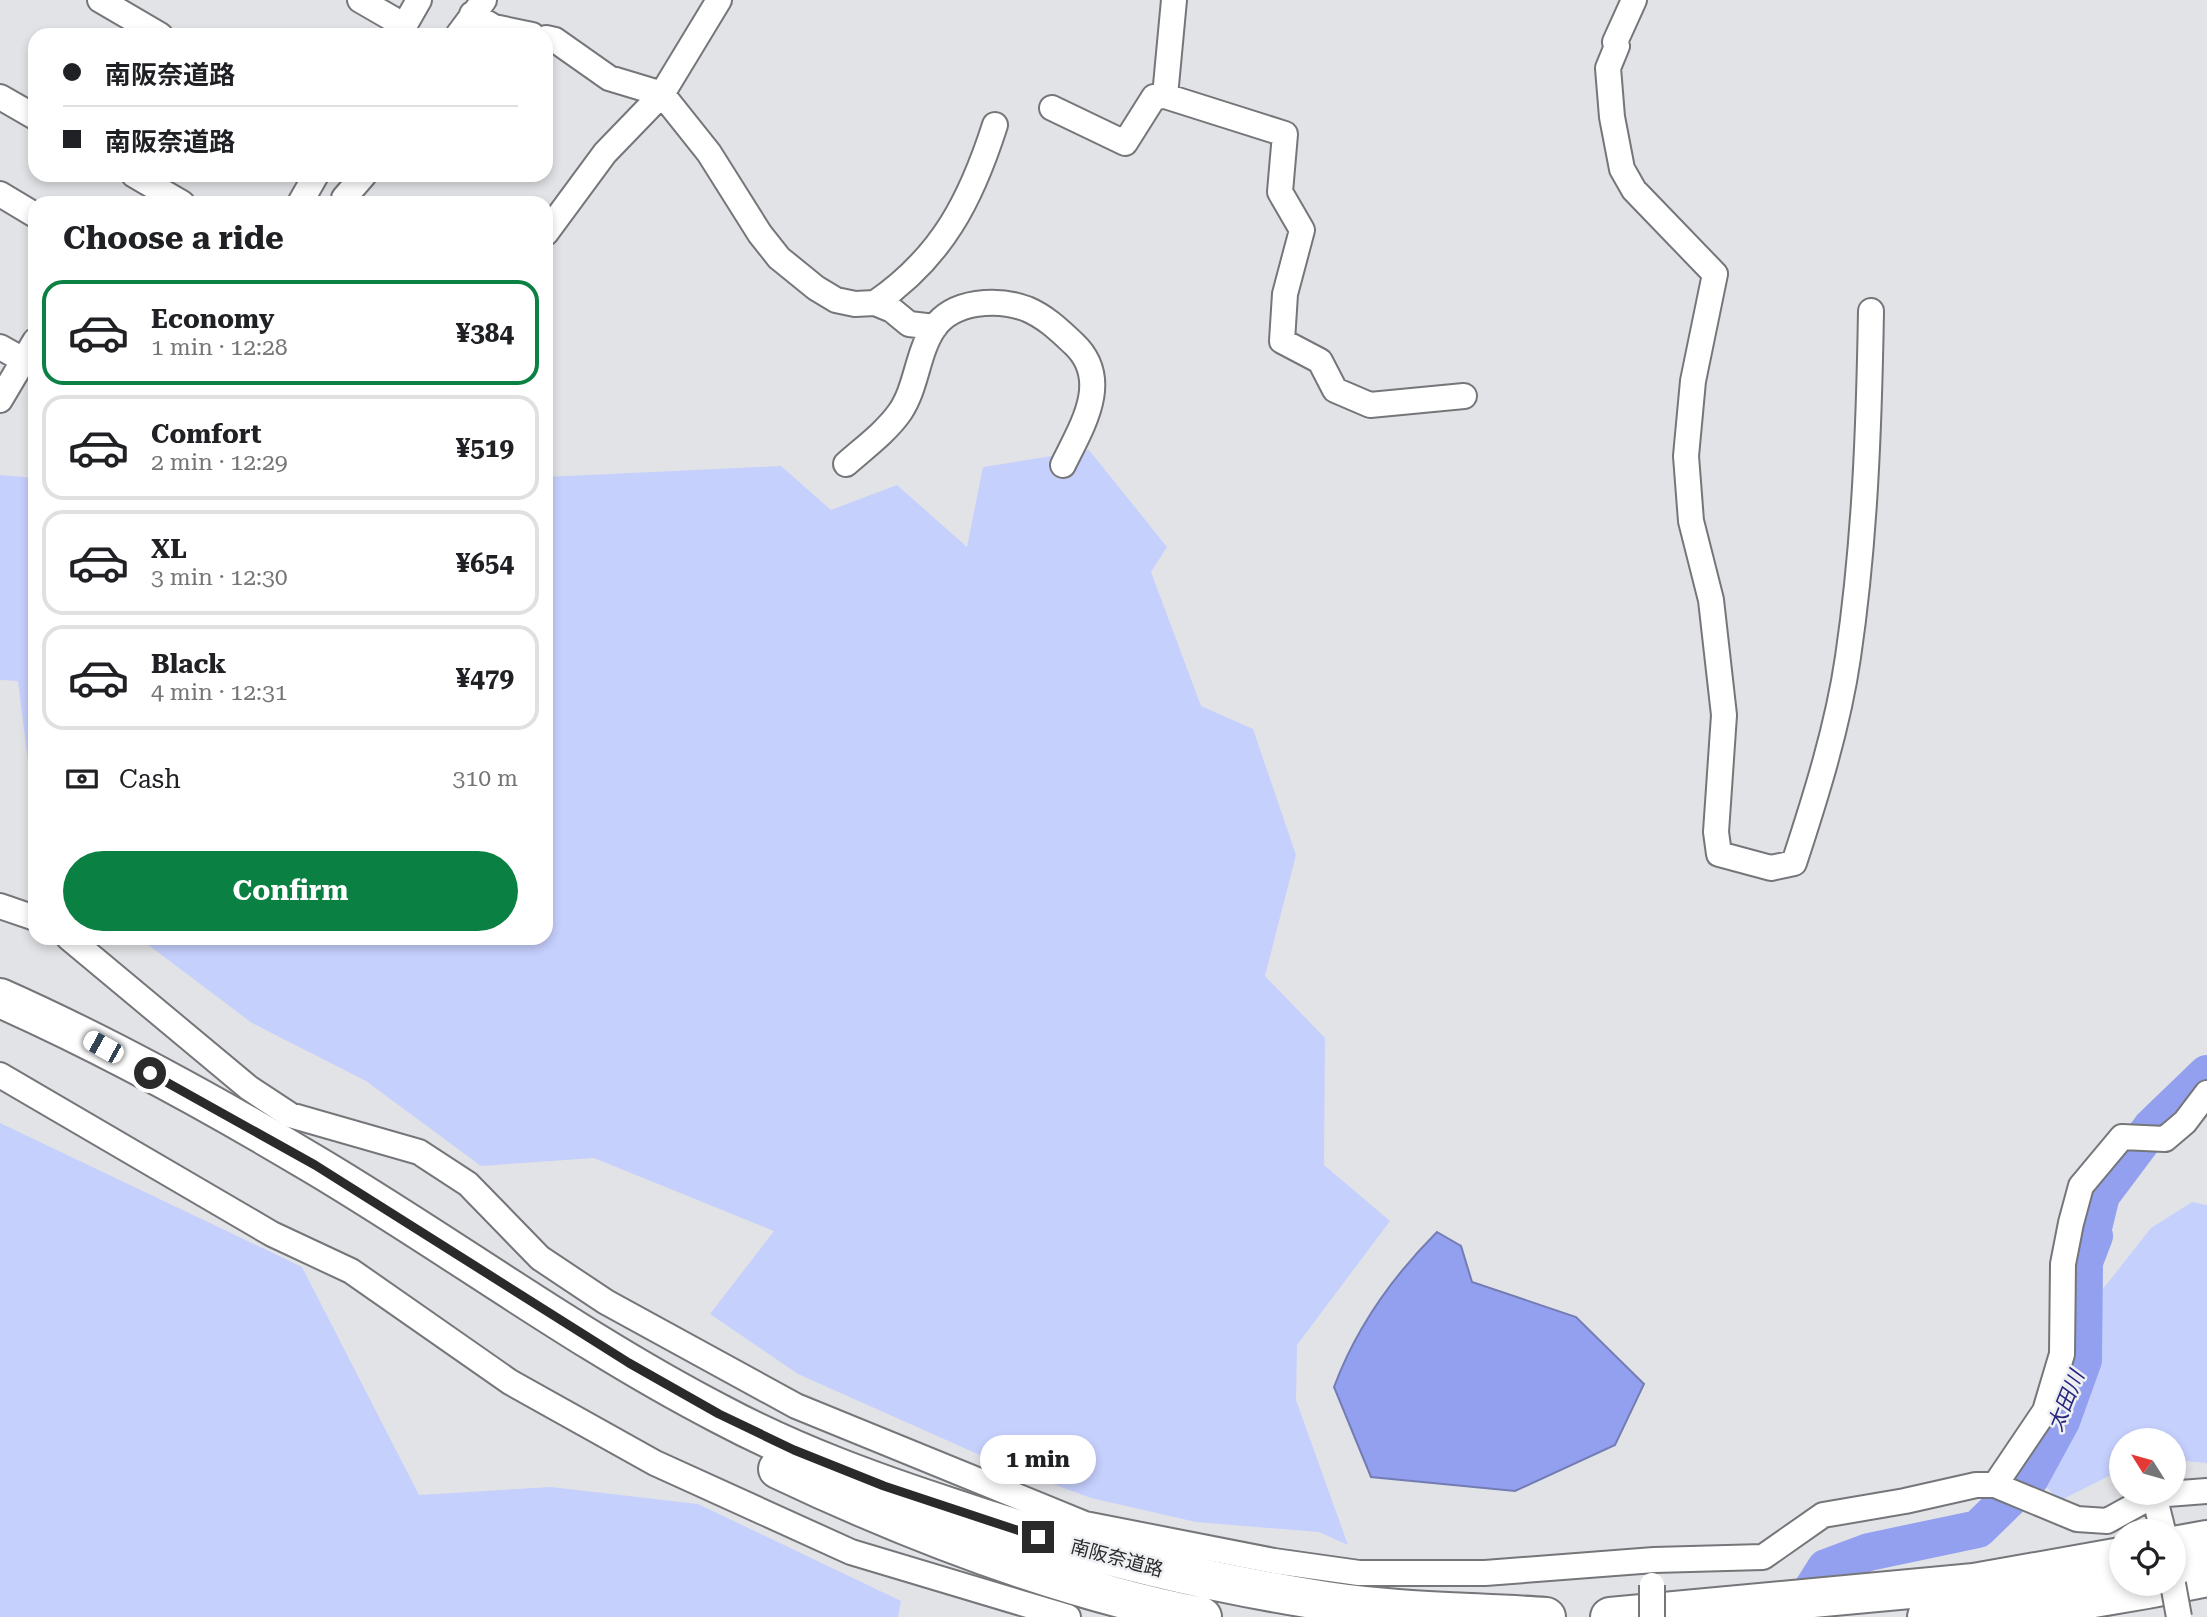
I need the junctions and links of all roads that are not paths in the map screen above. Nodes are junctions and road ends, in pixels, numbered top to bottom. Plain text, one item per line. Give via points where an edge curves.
1 (100, 0) edge
2 (360, 0) edge
3 (419, 0) edge
4 (719, 0) edge
5 (1174, 0) edge
6 (1634, 0) edge
7 (478, 7) edge
8 (148, 28) edge
9 (399, 28) edge
10 (403, 28) edge
11 (463, 28) edge
12 (499, 28) edge
13 (553, 40) edge
14 (662, 94) junction
15 (1165, 96) junction
16 (0, 97) edge
17 (1052, 108) dead end
18 (28, 113) edge
19 (995, 125) dead end
20 (146, 182) edge
21 (358, 182) edge
22 (0, 194) edge
23 (170, 196) edge
24 (346, 196) edge
25 (28, 211) edge
26 (553, 224) edge
27 (875, 303) junction
28 (1871, 311) dead end
29 (935, 327) junction
30 (0, 347) edge
31 (28, 350) edge
32 (28, 352) edge
33 (1464, 396) dead end
34 (0, 400) edge
35 (846, 464) dead end
36 (1063, 465) dead end
37 (0, 906) edge
38 (28, 916) edge
39 (77, 945) edge
40 (0, 998) edge
41 (0, 1075) edge
42 (2207, 1093) edge
43 (423, 1235) junction
44 (1995, 1485) junction
45 (2207, 1491) edge
46 (2166, 1519) edge
47 (2109, 1521) edge
48 (2186, 1532) edge
49 (2207, 1540) edge
50 (2109, 1559) edge
51 (1654, 1560) junction
52 (2207, 1577) edge
53 (2175, 1596) edge
54 (1068, 1617) edge
55 (1202, 1617) edge
56 (1546, 1617) edge
57 (1610, 1617) edge
58 (1652, 1617) edge
59 (1927, 1617) edge
60 (2179, 1617) edge

1 - 8 street
2 - 9 street
3 - 10 street
4 - 14 street
5 - 15 street
6 - 28 street via 1608,68 1622,169 1634,190 1715,274 1693,381 1686,456 1691,521 1711,600 1724,715 1716,832 1719,854 1771,869 1794,863 1816,797 1848,658 1869,458
7 - 11 street
7 - 12 street
13 - 14 street via 609,78
14 - 26 street via 605,153
14 - 27 street via 709,153 779,258 836,300
15 - 17 street via 1154,97 1125,143
15 - 33 street via 1285,134 1280,192 1301,230 1285,294 1282,341 1320,360 1335,390 1370,404
16 - 18 street
19 - 27 street via 968,200 942,239 900,286
20 - 23 street
21 - 24 street
22 - 25 street
27 - 29 street via 909,324
29 - 35 street via 900,412
29 - 36 street via 976,302 1026,309 1051,323 1088,358 1093,390 1085,421
30 - 31 street
32 - 34 street
37 - 38 street
39 - 51 street via 249,1088 290,1115 419,1152 468,1184 540,1258 606,1302 796,1406 1085,1524 1359,1573 1486,1573
40 - 43 highway, 南阪奈道路 via 79,1034 315,1165
41 - 54 street via 272,1234 351,1271 510,1382 655,1464 851,1552
42 - 44 street via 2165,1139 2122,1136 2081,1186 2063,1264 2063,1354 2045,1411
43 - 55 highway, 南阪奈道路 via 765,1463 918,1532 1123,1601
43 - 56 highway, 南阪奈道路 via 719,1414 884,1486 1038,1537 1168,1572 1328,1602
44 - 47 street via 2077,1519
44 - 51 street via 1823,1515 1763,1558
45 - 46 street
48 - 49 highway
50 - 57 highway via 1974,1583
51 - 58 street, bridge
52 - 59 highway via 2125,1595 2013,1611
53 - 60 street, bridge

